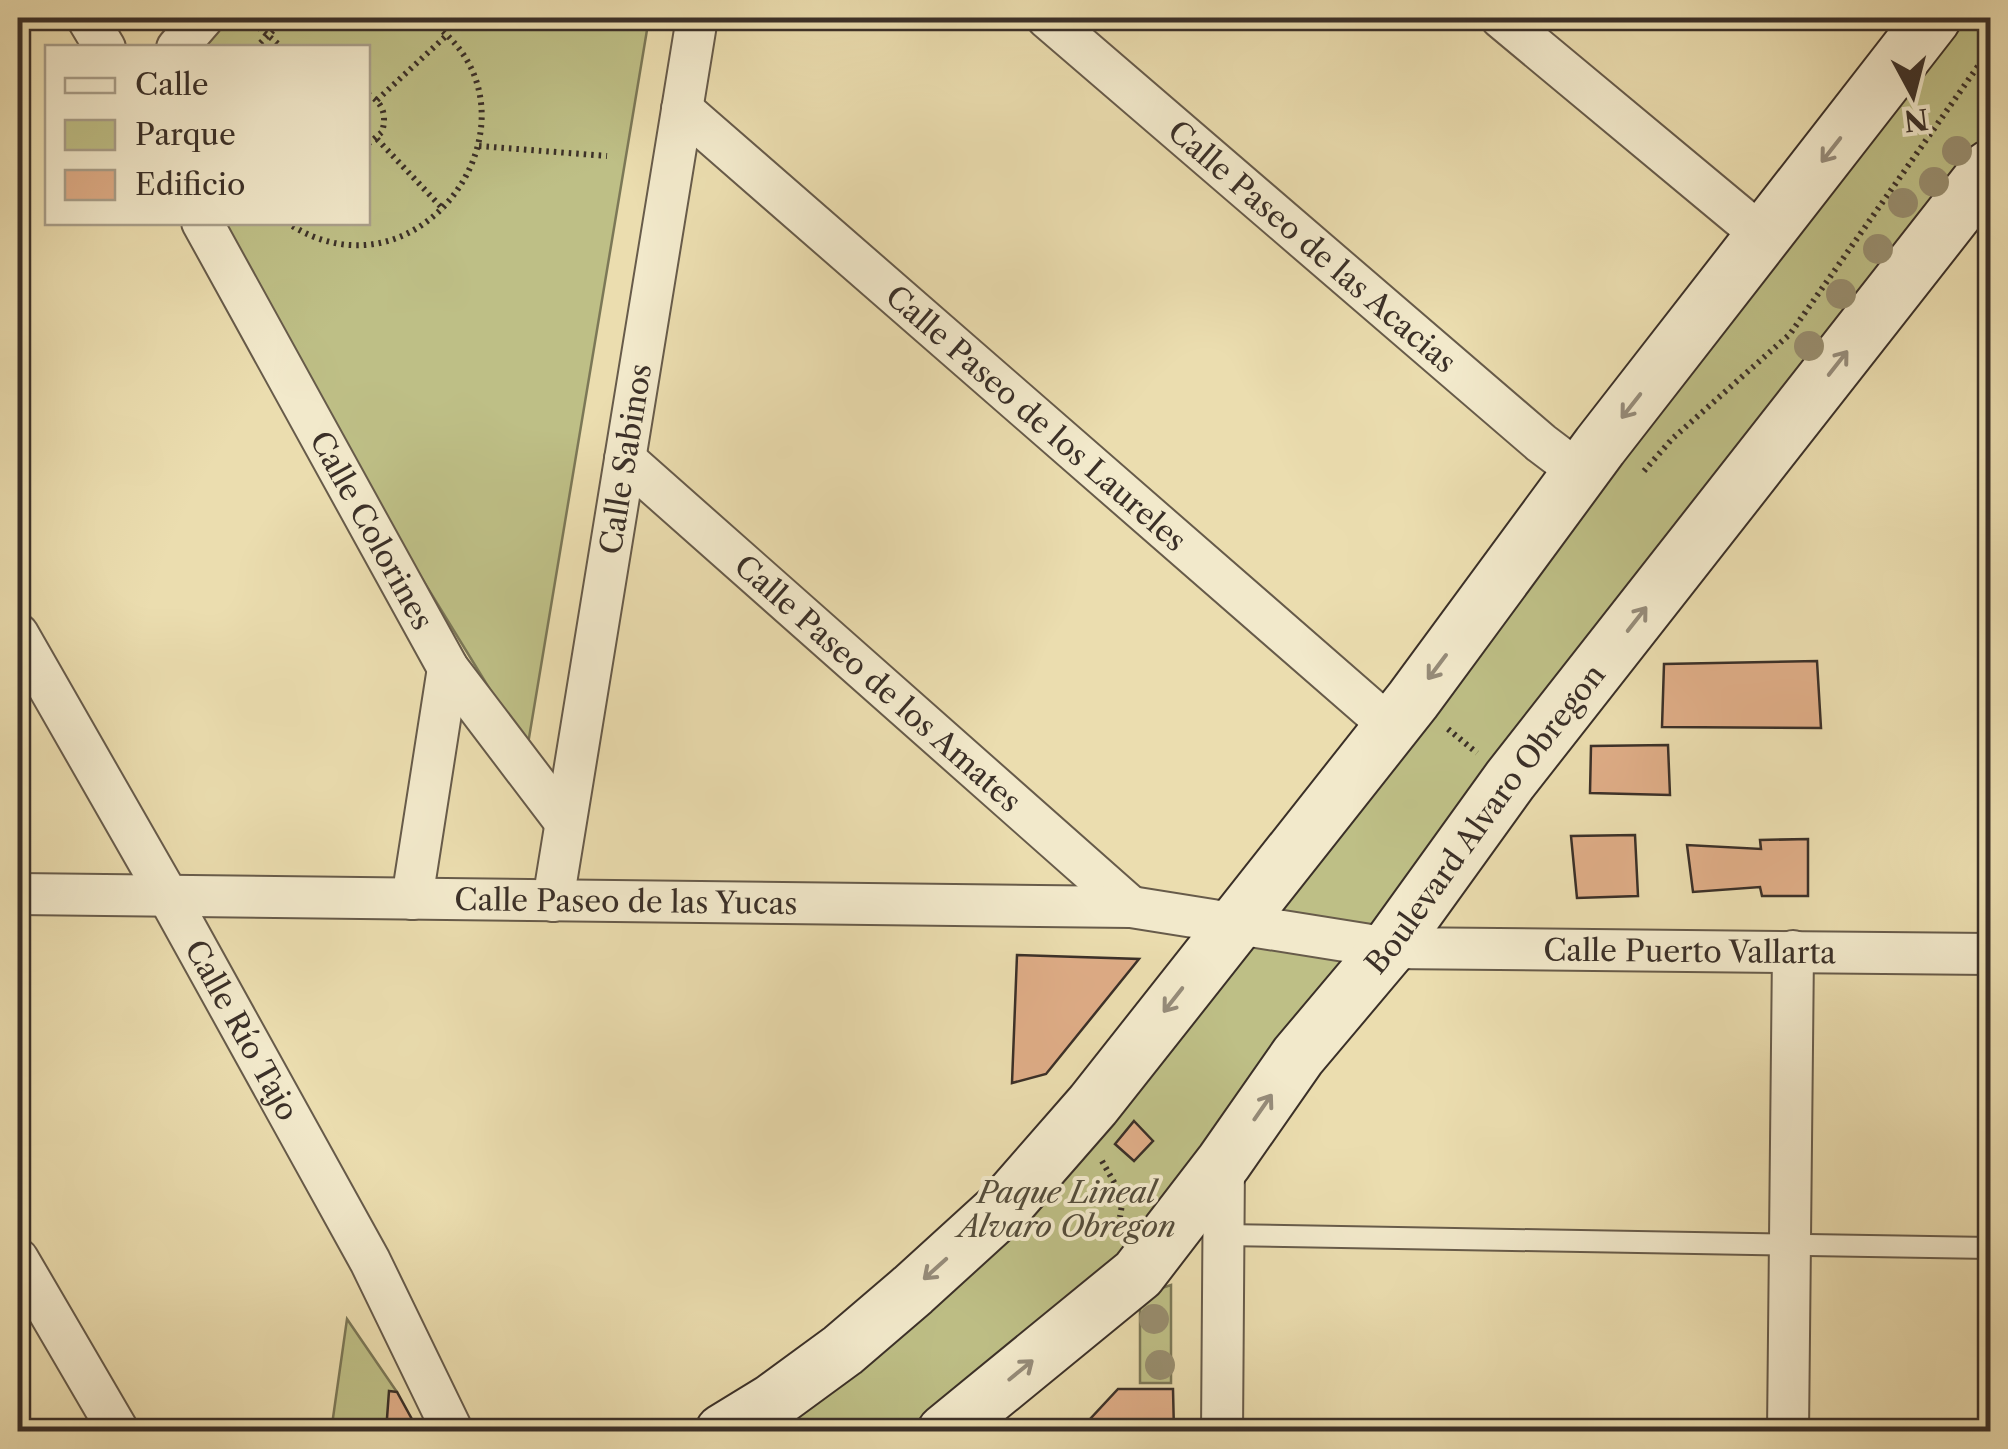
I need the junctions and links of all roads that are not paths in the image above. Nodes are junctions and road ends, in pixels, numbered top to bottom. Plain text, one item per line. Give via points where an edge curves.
1 (88, 18) edge
2 (204, 18) edge
3 (697, 18) edge
4 (1047, 18) edge
5 (1501, 18) edge
6 (1951, 36) edge
7 (103, 45) edge
8 (179, 45) edge
9 (682, 110) junction
10 (1990, 168) edge
11 (204, 225) edge
12 (1762, 236) junction
13 (625, 459) junction
14 (1582, 474) junction
15 (18, 634) edge
16 (448, 668) junction
17 (1391, 728) junction
18 (565, 822) junction
19 (18, 894) edge
20 (168, 896) junction
21 (412, 899) junction
22 (553, 901) junction
23 (1131, 907) junction
24 (1234, 924) junction
25 (1389, 948) junction
26 (1793, 951) junction
27 (1990, 954) edge
28 (1224, 1162) junction
29 (1223, 1235) junction
30 (1790, 1244) junction
31 (1990, 1248) edge
32 (18, 1259) edge
33 (119, 1432) edge
34 (453, 1432) edge
35 (722, 1432) edge
36 (945, 1432) edge
37 (1222, 1432) edge
38 (1788, 1432) edge

1 - 7 street
2 - 8 street
3 - 9 street, Calle Sabinos
4 - 14 street, Calle Paseo de las Acacias
5 - 12 street
6 -> 12 main road
9 - 13 street, Calle Sabinos
9 - 17 street, Calle Paseo de los Laureles
25 -> 10 main road, Boulevard Alvaro Obregon via 1510,780
11 - 16 street, Calle Colorines
12 -> 14 main road
13 - 18 street, Calle Sabinos
13 - 23 street, Calle Paseo de los Amates
14 -> 17 main road
15 - 20 street, Calle Río Tajo
16 - 18 street, Calle Colorines
16 - 21 street
17 - 24 main road
18 - 22 street, Calle Sabinos
19 - 20 street, Calle Paseo de las Yucas
20 - 21 street, Calle Paseo de las Yucas
20 - 34 street, Calle Río Tajo via 370,1262
21 - 22 street, Calle Paseo de las Yucas
22 - 23 street, Calle Paseo de las Yucas
23 - 24 street, Calle Paseo de las Yucas
24 - 25 street, Calle Puerto Vallarta
24 -> 35 main road via 1003,1208 843,1350
25 - 26 street, Calle Puerto Vallarta
28 -> 25 main road, Boulevard Alvaro Obregon via 1298,1056
26 - 27 street, Calle Puerto Vallarta
26 - 30 street
28 - 29 street
36 -> 28 main road, Boulevard Alvaro Obregon via 1138,1274
29 - 30 lane
29 - 37 street
30 - 31 lane
30 - 38 street
32 - 33 street

